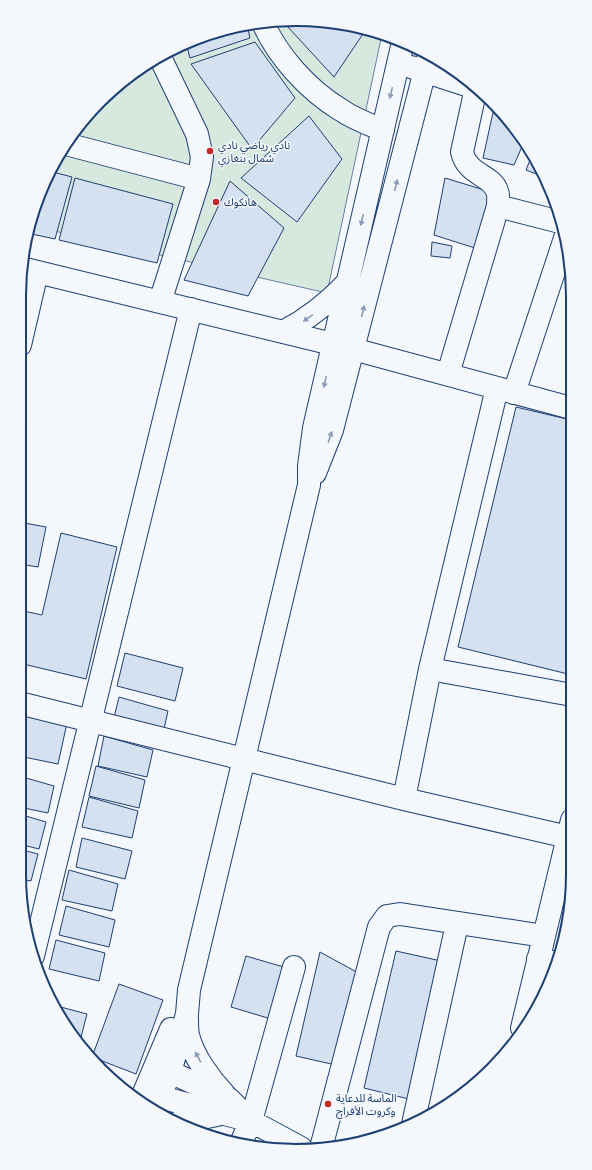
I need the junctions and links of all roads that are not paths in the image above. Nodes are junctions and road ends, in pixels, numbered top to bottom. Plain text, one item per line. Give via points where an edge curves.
1 (266, 28) edge
2 (402, 48) edge
3 (162, 61) edge
4 (398, 63) junction
5 (427, 63) edge
6 (447, 73) edge
7 (476, 95) edge
8 (383, 130) junction
9 (72, 146) edge
10 (199, 179) junction
11 (498, 206) junction
12 (555, 221) edge
13 (562, 247) edge
14 (29, 270) edge
15 (347, 283) junction
16 (26, 294) edge
17 (160, 302) junction
18 (191, 309) junction
19 (283, 332) junction
20 (343, 347) junction
21 (448, 374) junction
22 (506, 390) junction
23 (566, 407) edge
24 (430, 669) junction
25 (566, 694) edge
26 (26, 705) edge
27 (90, 722) junction
28 (244, 760) junction
29 (404, 798) junction
30 (566, 827) edge
31 (566, 845) edge
32 (457, 924) junction
33 (544, 936) junction
34 (36, 946) edge
35 (548, 961) edge
36 (294, 967) dead end
37 (189, 990) junction
38 (528, 1011) edge
39 (188, 1014) junction
40 (165, 1064) junction
41 (149, 1100) edge
42 (154, 1103) edge
43 (225, 1107) junction
44 (415, 1116) edge
45 (186, 1120) edge
46 (251, 1122) junction
47 (243, 1139) edge
48 (322, 1143) edge
49 (293, 1144) edge

1 - 8 street via 290,65 322,97 361,121
2 - 4 street
3 - 10 street via 197,134 202,157
4 - 5 street
4 -> 8 street
5 - 6 street
20 -> 5 street
7 - 11 street via 462,152 469,166 494,184
8 -> 15 street
9 - 10 street
10 - 17 street
11 - 12 street
11 - 21 street
13 - 22 street
14 - 16 street
14 - 17 street
15 -> 19 street via 318,311
15 - 20 street
17 - 18 street
18 - 19 street
18 - 27 street
19 - 20 street
20 - 21 street
20 - 28 street via 332,430 309,485
21 - 22 street
22 - 23 street
22 - 24 street
24 - 25 street
24 - 29 street
26 - 27 street
27 - 28 street
27 - 34 street
28 - 29 street
28 - 37 street
29 - 30 street
31 - 33 street
32 - 33 street
32 - 44 street
32 - 48 street via 400,914 387,916 379,927
33 - 35 street
35 - 38 street
36 - 46 street
37 - 39 street
37 - 40 street
39 - 40 street
43 -> 39 street via 216,1085 204,1069 188,1035
40 - 41 street
40 - 43 street
42 - 43 street
43 - 45 street
43 - 46 street
46 - 47 street
46 - 49 street

